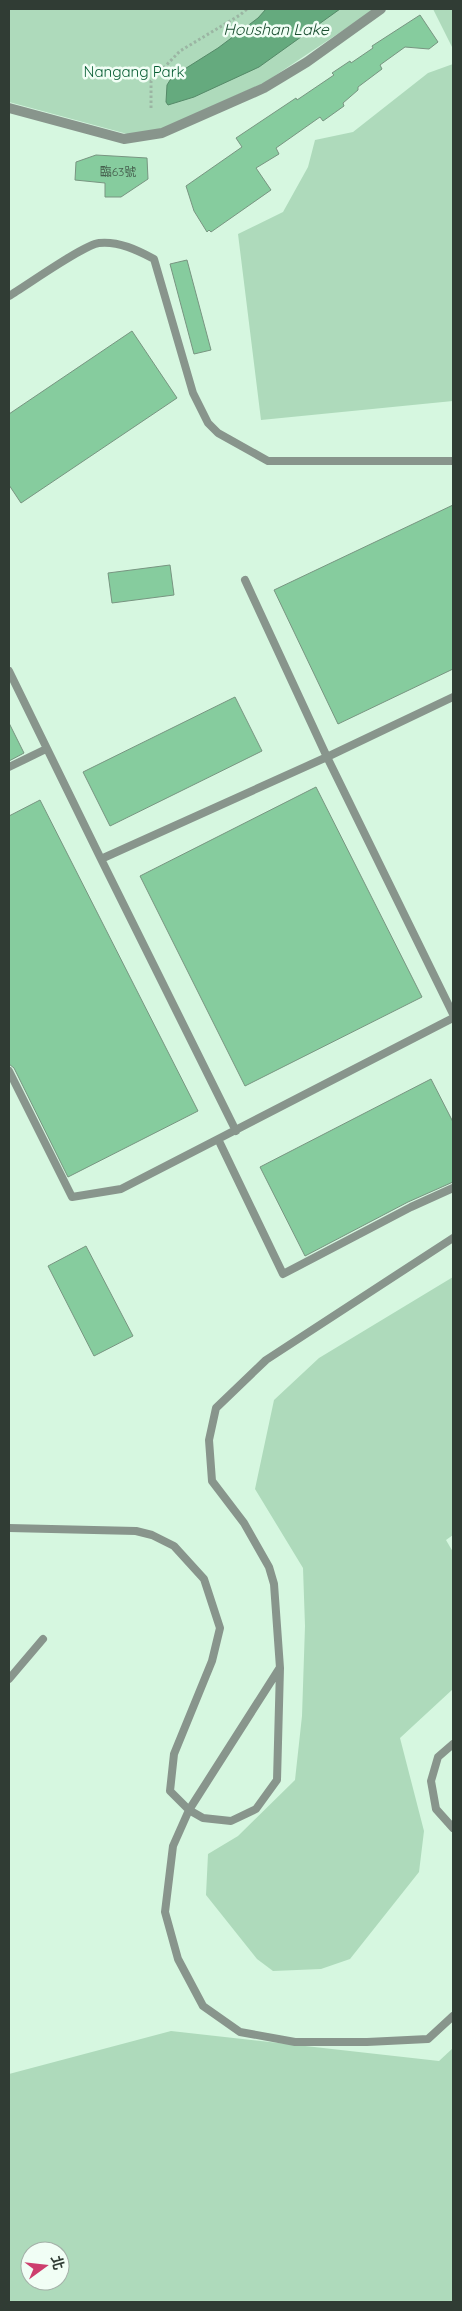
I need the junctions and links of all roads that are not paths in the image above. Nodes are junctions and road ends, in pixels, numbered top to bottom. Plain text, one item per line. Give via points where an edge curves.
1 (381, 9) edge
2 (9, 108) edge
3 (9, 296) edge
4 (453, 461) edge
5 (245, 580) dead end
6 (9, 671) edge
7 (453, 696) edge
8 (46, 749) junction
9 (327, 757) junction
10 (9, 767) edge
11 (101, 859) junction
12 (453, 1014) edge
13 (453, 1018) edge
14 (9, 1071) edge
15 (236, 1131) junction
16 (218, 1139) junction
17 (453, 1188) edge
18 (453, 1238) edge
19 (9, 1528) edge
20 (43, 1639) dead end
21 (280, 1668) junction
22 (9, 1679) edge
23 (453, 1744) edge
24 (189, 1810) junction
25 (453, 1828) edge
26 (453, 2016) edge

1 - 2 street via 307,62 264,88 162,133 124,139
3 - 4 lane via 98,243 130,246 154,259 193,393 208,423 218,433 268,461
5 - 9 lane
6 - 8 lane
7 - 9 lane
8 - 10 lane
8 - 11 lane
9 - 11 lane
9 - 12 lane
11 - 15 lane
13 - 15 lane
14 - 16 lane via 72,1197 121,1189
15 - 16 lane
16 - 17 lane via 283,1274
18 - 21 lane via 266,1360 216,1408 209,1440 212,1480 244,1523 269,1567 274,1584
19 - 24 lane via 136,1531 152,1535 174,1546 204,1579 220,1628 212,1662 174,1754 170,1791
20 - 22 lane
21 - 24 lane
21 - 24 lane via 278,1780 256,1809 231,1820 203,1818
23 - 25 lane via 438,1757 431,1781 436,1809
24 - 26 lane via 173,1846 165,1912 178,1959 203,2006 240,2032 296,2042 428,2039

